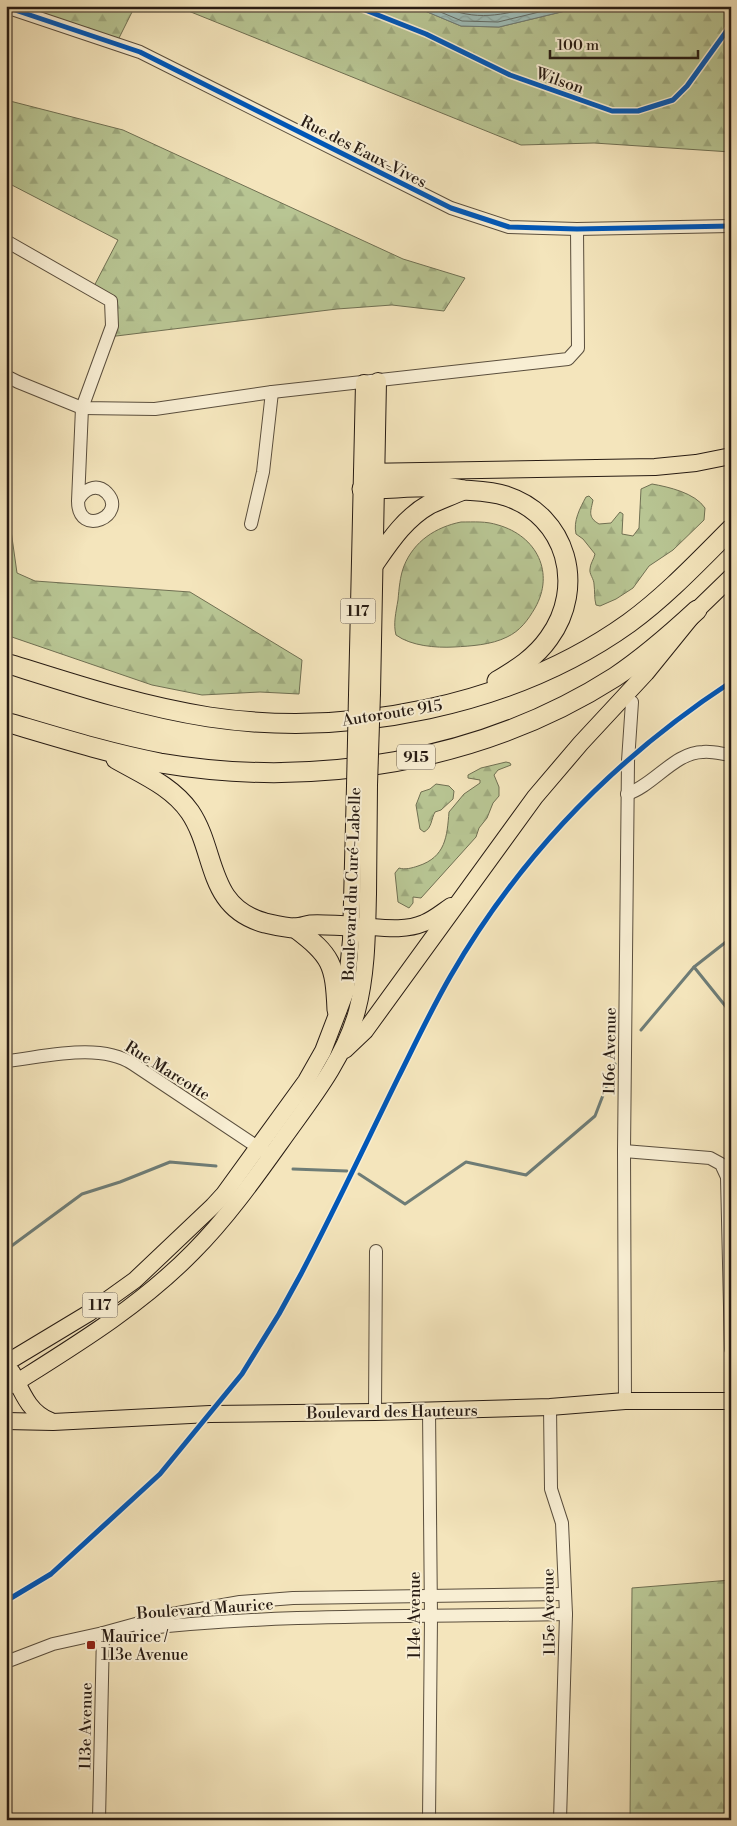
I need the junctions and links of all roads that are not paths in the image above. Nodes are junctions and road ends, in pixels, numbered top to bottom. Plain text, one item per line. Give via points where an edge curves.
1 (6, 7) edge
2 (731, 226) edge
3 (577, 229) junction
4 (6, 241) edge
5 (6, 376) edge
6 (371, 382) junction
7 (272, 392) junction
8 (82, 408) junction
9 (731, 456) edge
10 (370, 481) junction
11 (464, 490) junction
12 (78, 502) dead end
13 (251, 524) dead end
14 (731, 529) edge
15 (374, 564) junction
16 (731, 577) edge
17 (697, 610) junction
18 (6, 663) edge
19 (364, 694) junction
20 (632, 695) junction
21 (468, 698) junction
22 (6, 722) edge
23 (97, 749) junction
24 (731, 755) edge
25 (627, 794) junction
26 (457, 903) junction
27 (359, 926) junction
28 (295, 928) junction
29 (337, 1010) junction
30 (341, 1053) junction
31 (6, 1061) edge
32 (624, 1151) junction
33 (265, 1152) junction
34 (376, 1251) dead end
35 (731, 1350) edge
36 (7, 1363) edge
37 (12, 1384) edge
38 (625, 1401) junction
39 (731, 1401) edge
40 (550, 1407) junction
41 (429, 1410) junction
42 (375, 1412) junction
43 (6, 1422) edge
44 (54, 1422) junction
45 (565, 1594) junction
46 (431, 1595) junction
47 (311, 1598) junction
48 (566, 1614) junction
49 (431, 1616) junction
50 (309, 1618) junction
51 (103, 1633) junction
52 (6, 1662) edge
53 (99, 1820) edge
54 (429, 1820) edge
55 (560, 1820) edge

1 - 3 street, Rue des Eaux-Vives via 140,52 451,208 509,227
2 - 3 street, Rue des Eaux-Vives
3 - 6 street via 578,348 568,359
4 - 8 street via 111,301 112,326
5 - 8 street
6 - 7 street
6 - 10 main road, 117
7 - 8 street via 155,409
7 - 13 street via 263,472
8 - 12 street
9 - 10 main road via 654,467
10 - 11 highway
10 - 15 main road, Boulevard du Curé-Labelle
10 - 19 main road, Boulevard du Curé-Labelle / 117 via 360,528
11 - 15 highway via 429,504 408,520
11 - 21 highway via 492,492 535,510 560,542 568,580 563,611 545,644 524,664
14 - 21 highway, Autoroute 915 via 658,600 612,634 546,671
15 - 19 main road, Boulevard du Curé-Labelle
16 - 17 main road
17 - 20 main road
17 - 23 highway, 915 via 642,657 572,701 501,732 419,756 359,768 274,773 193,767
18 - 21 highway, Autoroute 915 via 127,700 242,720 304,723 373,718
19 - 27 main road, Boulevard du Curé-Labelle, bridge
20 - 25 street, 116e Avenue
20 - 26 main road via 568,757
22 - 23 highway, 915
23 - 28 highway via 158,783 184,805 200,831 217,882 235,907 259,921
24 - 25 street via 702,752 686,755 638,790
25 - 32 street, 116e Avenue
26 - 27 main road via 416,926 396,929
26 - 30 main road via 365,1031
27 - 28 highway
27 - 29 main road, Boulevard du Curé-Labelle / 117 via 346,991
27 - 30 main road, Boulevard du Curé-Labelle via 361,994
28 - 29 highway via 316,944 329,961 336,982
29 - 33 main road, Boulevard du Curé-Labelle / 117 via 313,1071
30 - 33 main road, Boulevard du Curé-Labelle / 117 via 324,1083
31 - 33 street, Rue Marcotte via 92,1052 116,1055
32 - 35 street via 710,1158 721,1164 727,1177
32 - 38 street, 116e Avenue
33 - 36 main road, Boulevard du Curé-Labelle / 117 via 135,1280 89,1313
33 - 37 main road, Boulevard du Curé-Labelle / 117 via 237,1201 193,1252 100,1330
34 - 42 street
36 - 37 main road
37 - 44 main road via 34,1412
38 - 39 main road, Boulevard des Hauteurs
38 - 40 main road, Boulevard des Hauteurs
40 - 41 main road, Boulevard des Hauteurs
40 - 45 street, 115e Avenue via 551,1489 562,1523
41 - 42 main road, Boulevard des Hauteurs
41 - 46 street, 114e Avenue
42 - 44 main road, Boulevard des Hauteurs via 210,1414
43 - 44 main road, Boulevard des Hauteurs
45 - 46 street, Boulevard Maurice
45 - 48 street, 115e Avenue
46 - 47 street, Boulevard Maurice
46 - 49 street, 114e Avenue
47 - 50 street
47 - 51 street, Boulevard Maurice via 240,1602 172,1614
48 - 49 street, Boulevard Maurice
48 - 55 street, 115e Avenue
49 - 50 street, Boulevard Maurice
49 - 54 street, 114e Avenue
50 - 51 street, Boulevard Maurice via 193,1623
51 - 52 street, Boulevard Maurice via 53,1644
51 - 53 street, 113e Avenue

